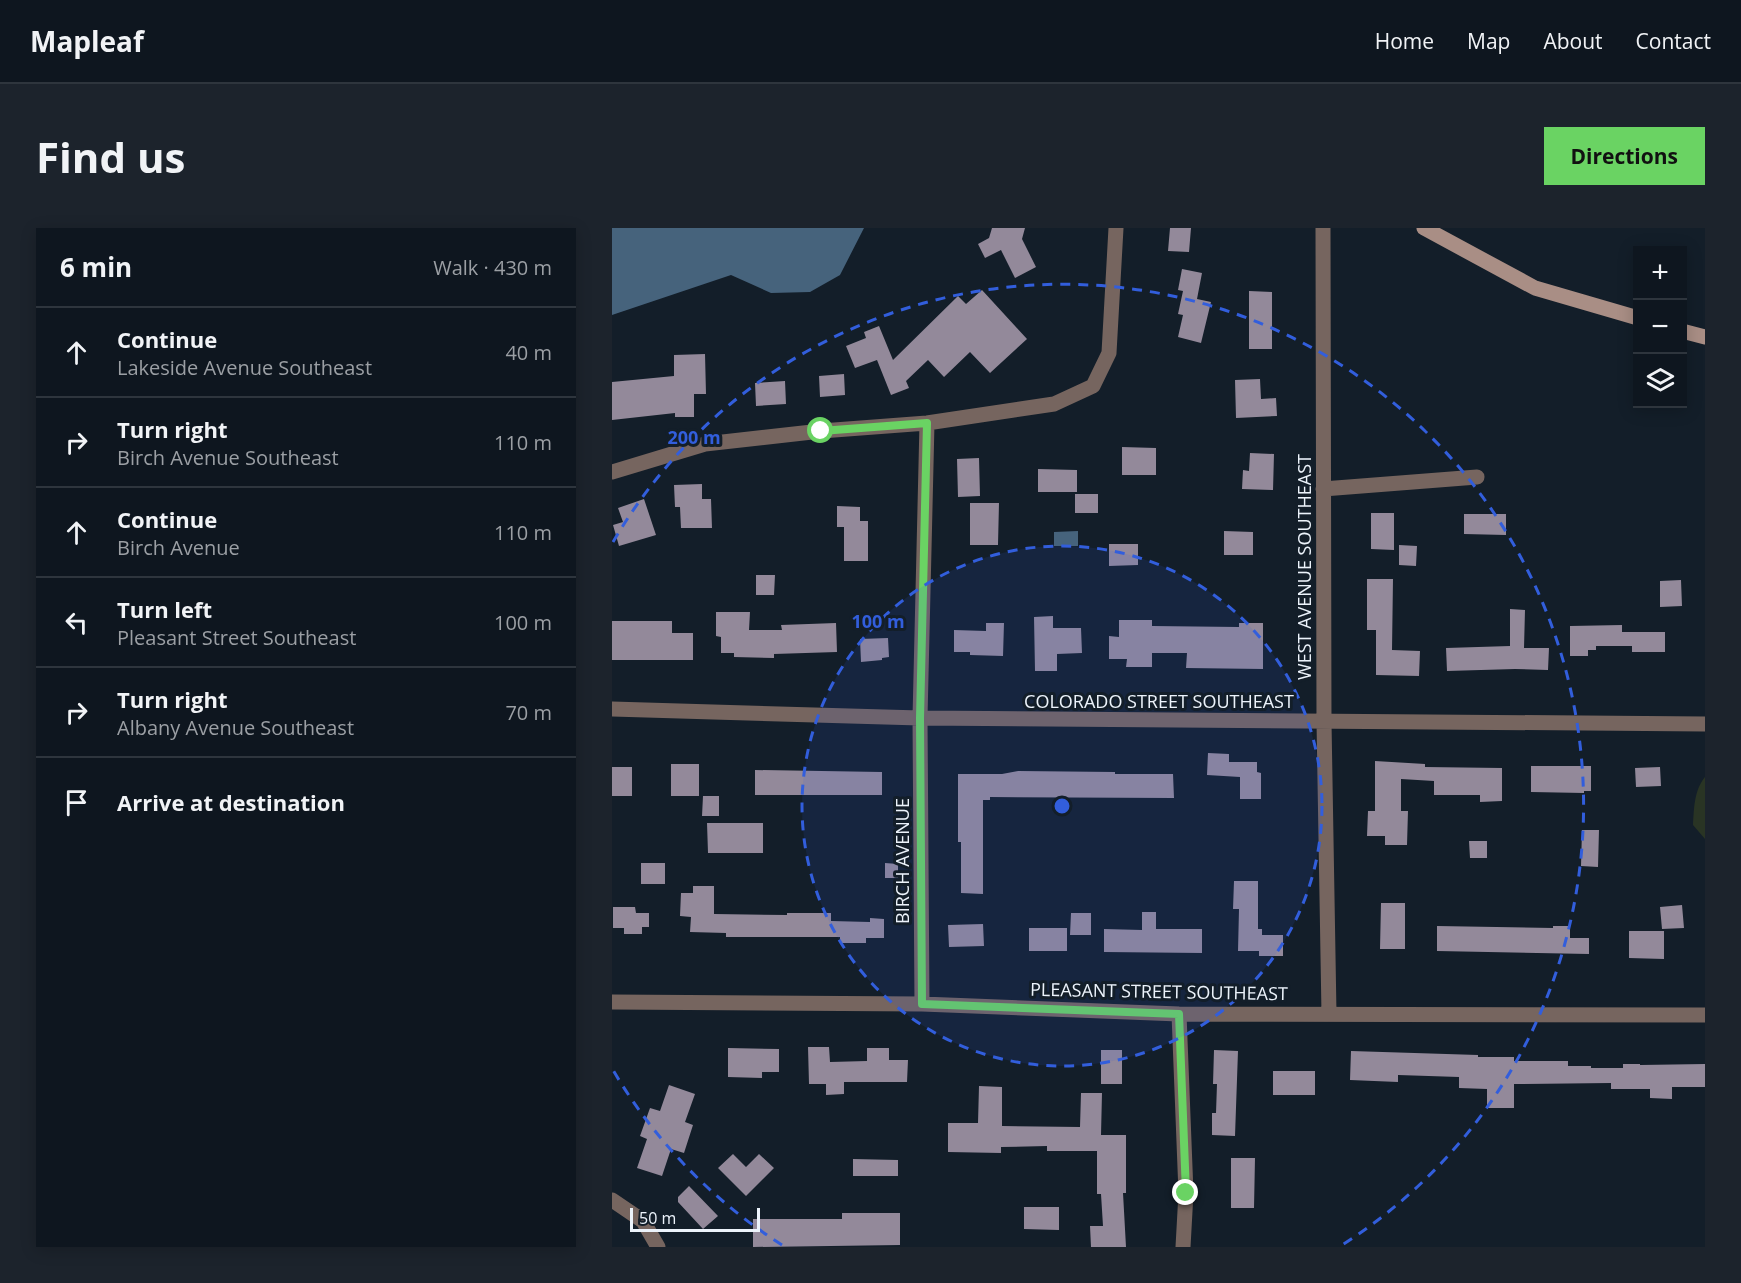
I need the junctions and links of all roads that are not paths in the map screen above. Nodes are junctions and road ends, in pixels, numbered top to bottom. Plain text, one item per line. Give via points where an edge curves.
1 (1116, 228) edge
2 (1323, 228) edge
3 (1424, 228) edge
4 (1633, 317) edge
5 (1687, 331) edge
6 (1705, 337) edge
7 (927, 423) junction
8 (612, 472) edge
9 (1477, 477) dead end
10 (1323, 489) junction
11 (612, 709) edge
12 (920, 718) junction
13 (1324, 722) junction
14 (1705, 724) edge
15 (612, 1002) edge
16 (922, 1004) junction
17 (1179, 1014) junction
18 (1329, 1014) junction
19 (1705, 1015) edge
20 (612, 1200) edge
21 (658, 1247) edge
22 (1183, 1247) edge

1 - 7 street via 1109,353 1093,386 1054,404
2 - 10 street, WEST AVENUE SOUTHEAST
3 - 4 main road via 1535,288
5 - 6 main road
7 - 8 street via 705,444
7 - 12 street, BIRCH AVENUE
9 - 10 street
10 - 13 street, WEST AVENUE SOUTHEAST
11 - 12 street, COLORADO STREET SOUTHEAST
12 - 13 street, COLORADO STREET SOUTHEAST
12 - 16 street, BIRCH AVENUE
13 - 14 street, COLORADO STREET SOUTHEAST
13 - 18 street, WEST AVENUE SOUTHEAST
15 - 16 street, PLEASANT STREET SOUTHEAST
16 - 17 street, PLEASANT STREET SOUTHEAST
17 - 18 street, PLEASANT STREET SOUTHEAST
17 - 22 street via 1186,1193
18 - 19 street, PLEASANT STREET SOUTHEAST
20 - 21 street via 643,1221

